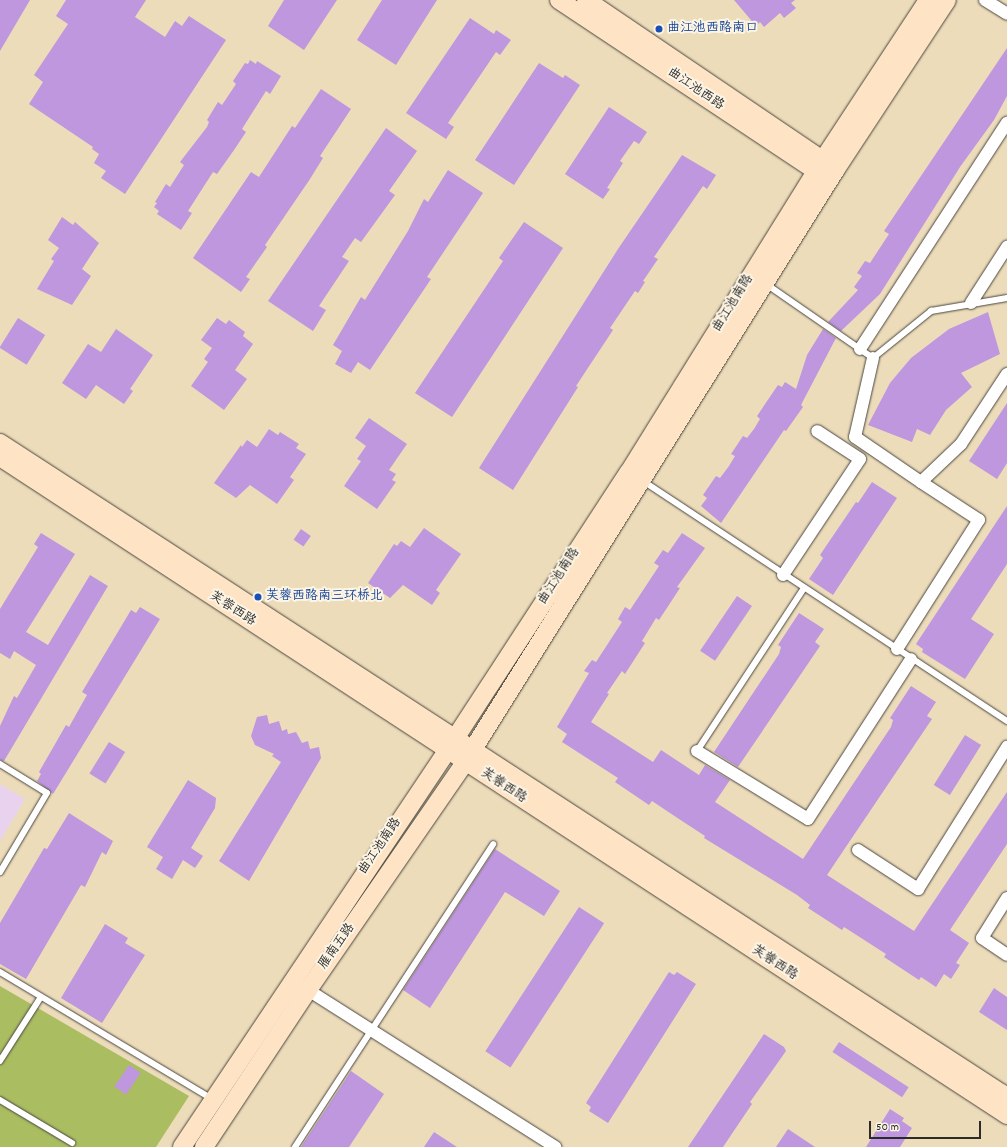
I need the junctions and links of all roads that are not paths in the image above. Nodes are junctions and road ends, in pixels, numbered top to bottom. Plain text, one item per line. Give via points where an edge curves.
1 (559, 0) edge
2 (586, 0) edge
3 (928, 0) edge
4 (947, 0) edge
5 (985, 0) edge
6 (1007, 14) edge
7 (1007, 122) edge
8 (826, 170) junction
9 (1007, 247) edge
10 (766, 284) junction
11 (1007, 298) edge
12 (971, 303) junction
13 (860, 349) junction
14 (873, 358) junction
15 (1007, 374) edge
16 (817, 431) dead end
17 (0, 442) edge
18 (0, 457) edge
19 (643, 481) junction
20 (921, 482) junction
21 (783, 575) junction
22 (804, 588) junction
23 (897, 649) junction
24 (911, 659) junction
25 (1007, 721) edge
26 (451, 744) junction
27 (1007, 748) edge
28 (697, 751) joint
29 (469, 756) junction
30 (0, 764) edge
31 (493, 844) dead end
32 (858, 850) dead end
33 (0, 872) edge
34 (1007, 898) edge
35 (1007, 955) edge
36 (0, 972) edge
37 (308, 990) junction
38 (41, 997) junction
39 (370, 1030) junction
40 (0, 1061) edge
41 (1007, 1097) edge
42 (0, 1100) edge
43 (221, 1104) junction
44 (1007, 1115) edge
45 (72, 1143) dead end
46 (182, 1147) edge
47 (204, 1147) edge
48 (295, 1147) edge
49 (555, 1147) edge

1 - 8 main road, 曲江池西路
2 - 8 main road, 曲江池西路
3 - 8 main road, 曲江池南路
4 - 8 main road, 曲江池南路
5 - 6 street
7 - 13 street
8 - 10 main road, 曲江池南路
8 - 26 main road, 曲江池南路
9 - 12 street
10 - 13 lane
10 - 19 main road, 曲江池南路
11 - 12 lane
12 - 14 lane via 931,311
13 - 14 lane
14 - 20 street via 855,436
15 - 20 street via 961,444
16 - 21 street via 860,459
17 - 26 main road, 芙蓉西路
18 - 26 main road, 芙蓉西路
19 - 21 lane
19 - 29 main road, 曲江池南路
20 - 23 street via 979,520
21 - 22 lane
22 - 23 lane
22 - 28 lane
23 - 24 lane
24 - 25 lane
24 - 28 street via 808,819
26 - 29 main road, 芙蓉西路
26 - 43 main road, 曲江池南路
27 - 32 street via 918,888
29 - 37 main road, 雁南五路
29 - 41 main road, 芙蓉西路
29 - 44 main road, 芙蓉西路
30 - 33 lane via 47,793
31 - 39 lane
34 - 35 street via 982,938
36 - 38 lane
37 - 39 street
37 - 43 main road, 雁南五路
38 - 40 lane
38 - 43 lane
39 - 48 lane
39 - 49 street
42 - 45 lane
43 - 46 main road, 曲江池南路
43 - 47 main road, 雁南五路

